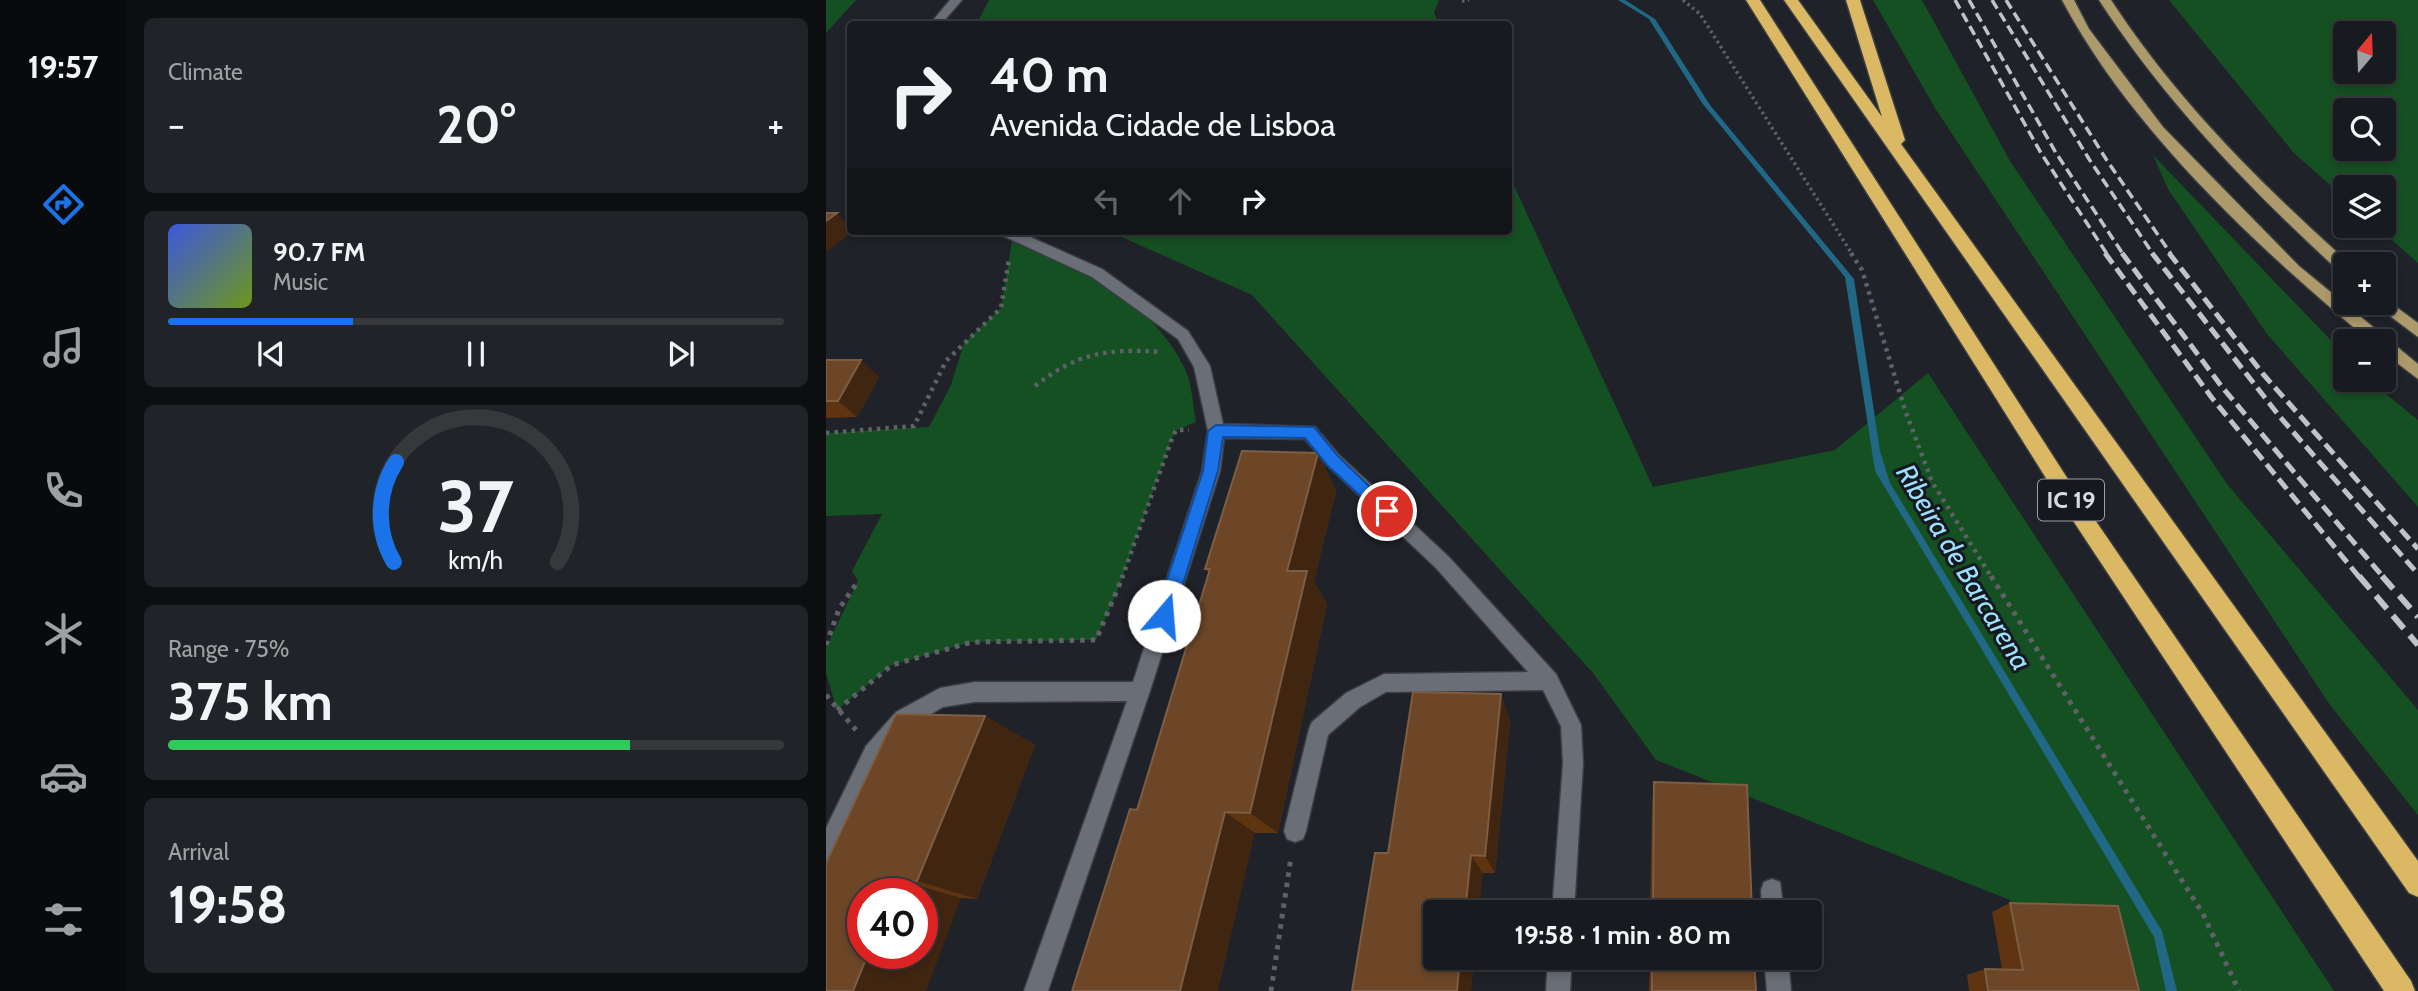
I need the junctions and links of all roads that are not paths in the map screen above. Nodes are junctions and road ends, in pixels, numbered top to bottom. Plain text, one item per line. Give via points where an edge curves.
1 (956, 0) edge
2 (1753, 0) edge
3 (1791, 0) edge
4 (1853, 0) edge
5 (2068, 0) edge
6 (2105, 0) edge
7 (937, 21) edge
8 (1903, 158) junction
9 (1013, 235) edge
10 (2333, 257) edge
11 (2396, 313) edge
12 (2364, 329) edge
13 (2418, 331) edge
14 (2396, 355) edge
15 (2418, 373) edge
16 (1216, 431) junction
17 (1549, 681) junction
18 (1140, 691) junction
19 (1295, 831) road end
20 (826, 852) edge
21 (2418, 884) edge
22 (1564, 900) edge
23 (1559, 970) edge
24 (1777, 970) edge
25 (1036, 991) edge
26 (1558, 991) edge
27 (1779, 991) edge
28 (2402, 991) edge

1 - 7 street
2 - 28 highway, IC 19 via 2073,504
3 - 8 highway, IC 19
4 - 8 highway
5 - 12 main road via 2084,30 2158,130 2294,270
6 - 10 main road via 2180,104 2263,195
8 - 21 highway, IC 19
9 - 16 street via 1097,273 1183,335 1202,366
11 - 13 main road
14 - 15 main road
16 - 17 street via 1309,432 1442,562
16 - 18 street via 1211,471
17 - 19 street via 1384,683 1353,700 1319,729
17 - 22 street via 1571,724 1573,763
18 - 20 street via 975,692 940,698 903,719 873,753
18 - 25 street
23 - 26 street
24 - 27 street

